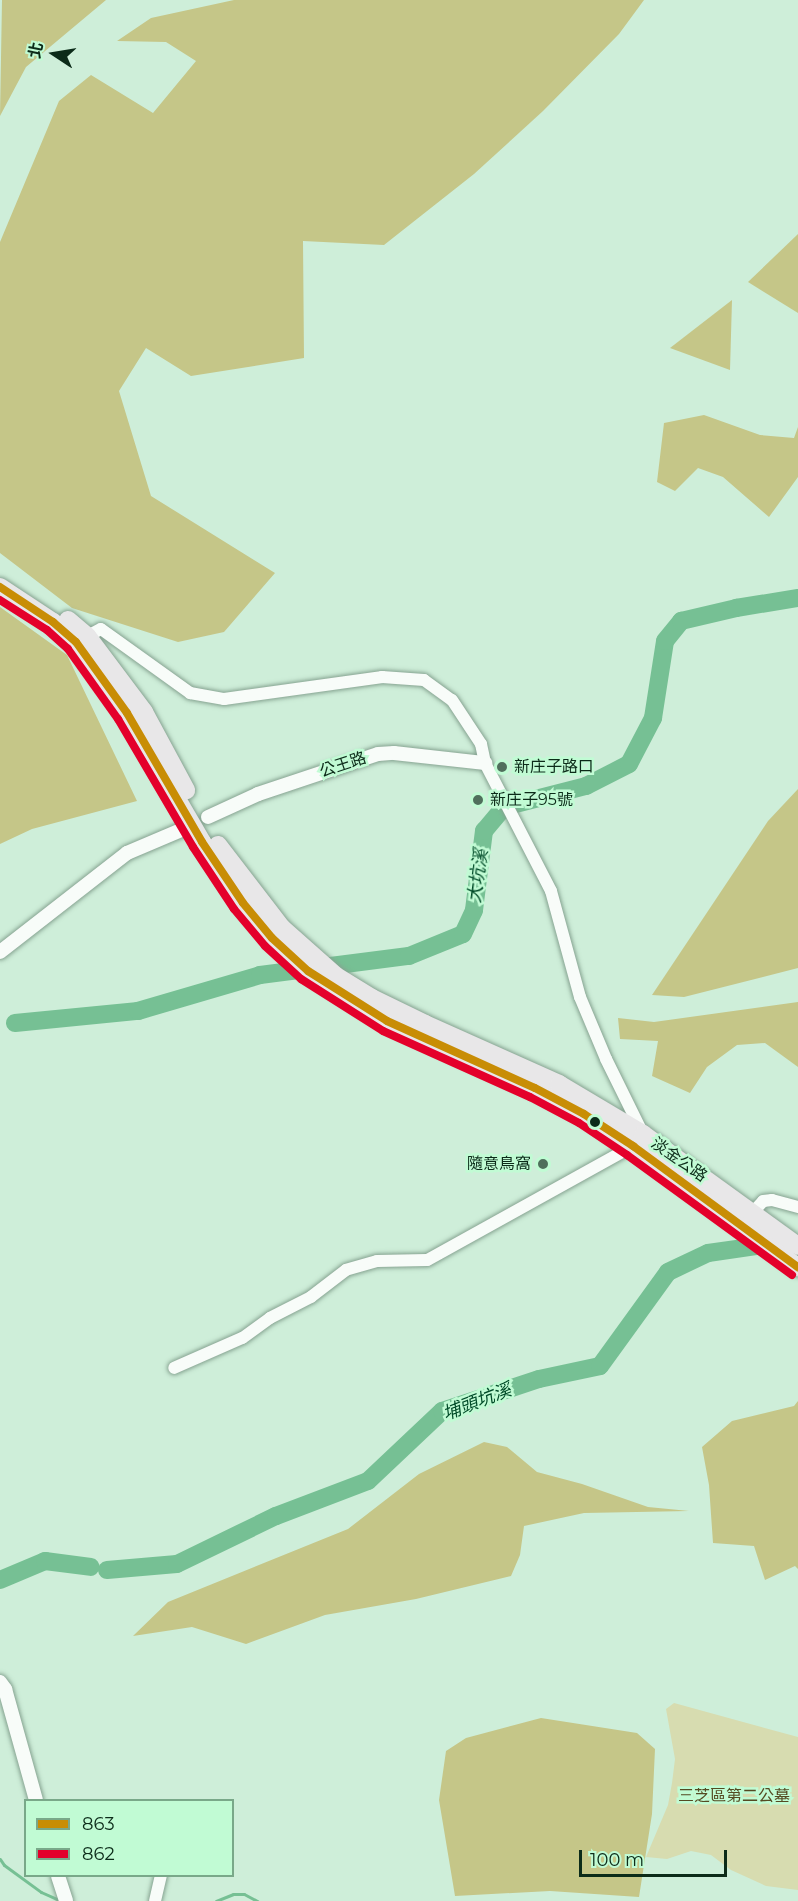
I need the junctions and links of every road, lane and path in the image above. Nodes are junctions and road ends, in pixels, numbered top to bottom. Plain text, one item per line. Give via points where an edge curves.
1 (0, 572) edge
2 (0, 587) edge
3 (82, 639) junction
4 (485, 763) junction
5 (193, 815) junction
6 (0, 952) edge
7 (638, 1140) junction
8 (798, 1207) edge
9 (757, 1216) junction
10 (798, 1245) edge
11 (797, 1266) edge
12 (174, 1368) dead end
13 (0, 1682) edge
14 (36, 1799) edge
15 (59, 1877) edge
16 (161, 1877) edge
17 (65, 1899) edge
18 (155, 1901) edge

1 - 3 main road
2 - 3 main road
3 - 4 street via 101,629 190,693 224,699 382,677 424,680 452,700 481,744
3 - 5 main road
4 - 5 street, 公王路 via 378,754
4 - 7 street via 551,891 580,997
5 - 6 street, 公王路 via 127,853
5 - 7 main road, 淡金公路 via 243,903 329,979 387,1021
7 - 9 main road, 淡金公路
7 - 11 main road, 淡金公路 via 732,1220
7 - 12 street via 427,1260 377,1262 346,1270 242,1338
8 - 9 street via 763,1201
9 - 10 main road, 淡金公路
13 - 14 street
15 - 17 street
16 - 18 street

